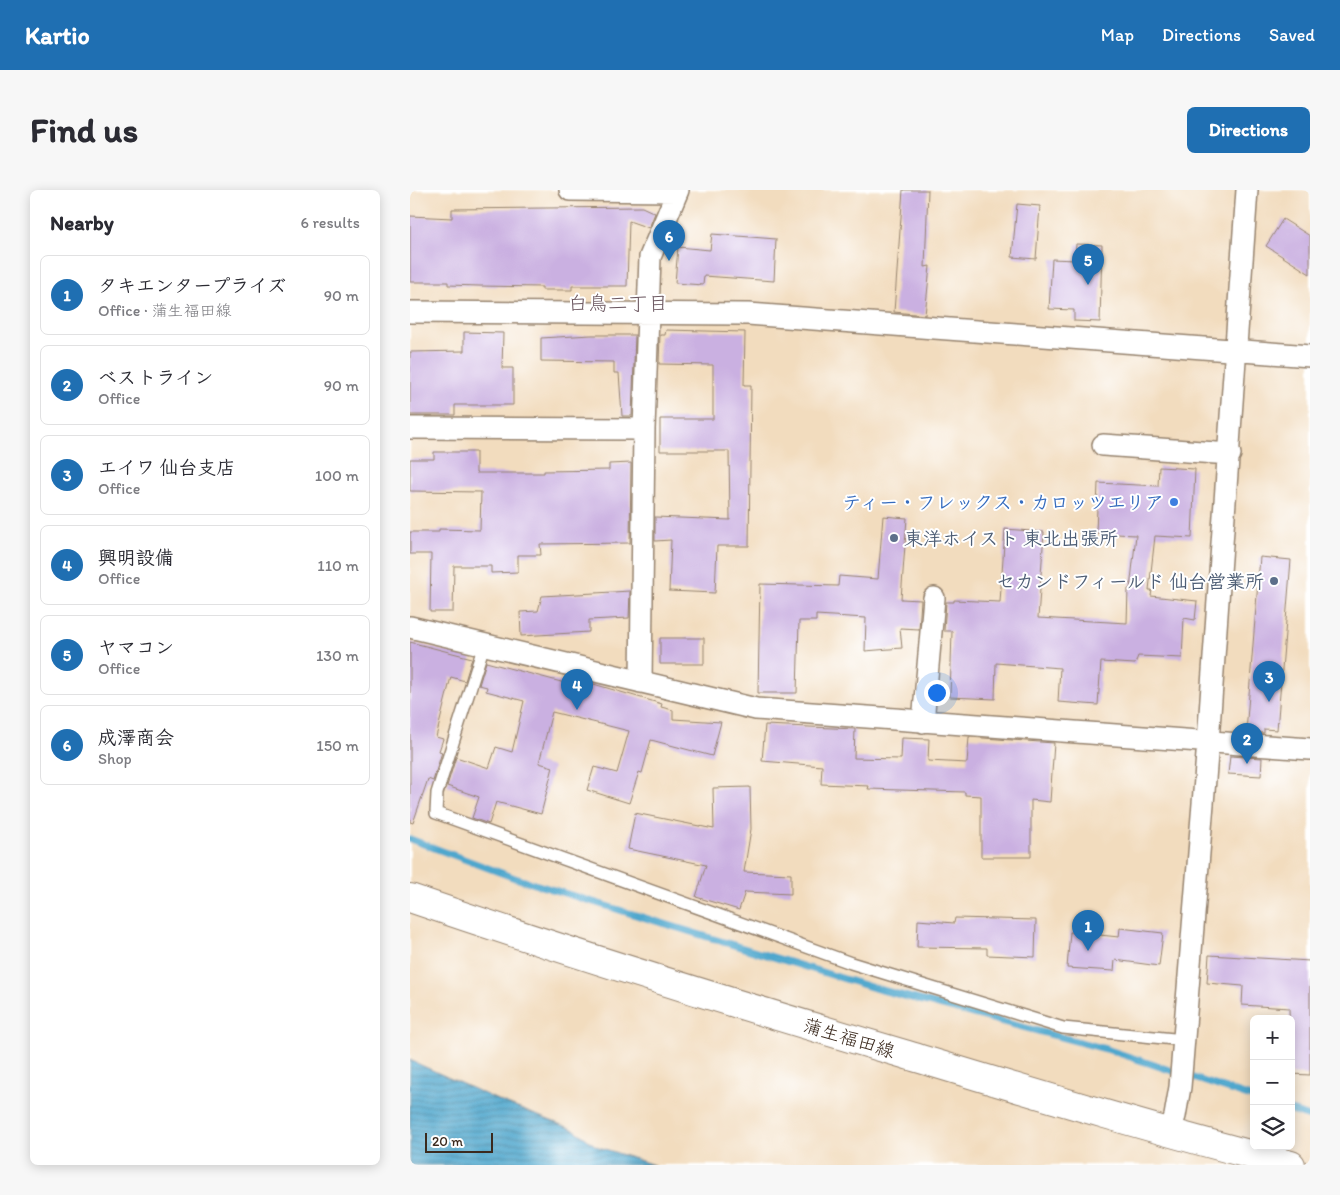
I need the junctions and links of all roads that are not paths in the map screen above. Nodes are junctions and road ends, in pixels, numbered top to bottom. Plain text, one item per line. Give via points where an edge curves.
1 (570, 190) edge
2 (678, 190) edge
3 (1247, 190) edge
4 (410, 312) edge
5 (648, 314) junction
6 (1237, 350) junction
7 (1310, 356) edge
8 (410, 428) edge
9 (644, 429) junction
10 (1103, 445) dead end
11 (1230, 454) junction
12 (934, 598) dead end
13 (410, 628) edge
14 (484, 645) junction
15 (641, 682) junction
16 (923, 722) junction
17 (1208, 742) junction
18 (1310, 749) edge
19 (410, 898) edge
20 (1183, 1049) junction
21 (1169, 1134) junction
22 (1291, 1165) edge

1 - 2 street
2 - 5 street via 650,257
3 - 6 street
4 - 5 street
5 - 6 street via 748,314
5 - 9 street
6 - 7 street
6 - 11 street
8 - 9 street
9 - 15 street
10 - 11 street
11 - 17 street
12 - 16 street
13 - 14 street
14 - 15 street
14 - 20 lane via 437,793 436,813 851,963 1063,1028
15 - 16 street via 756,710
16 - 17 street
17 - 18 street
17 - 20 street
19 - 21 main road, 蒲生福田線 via 570,953
20 - 21 street via 1180,1087
21 - 22 main road, 蒲生福田線

